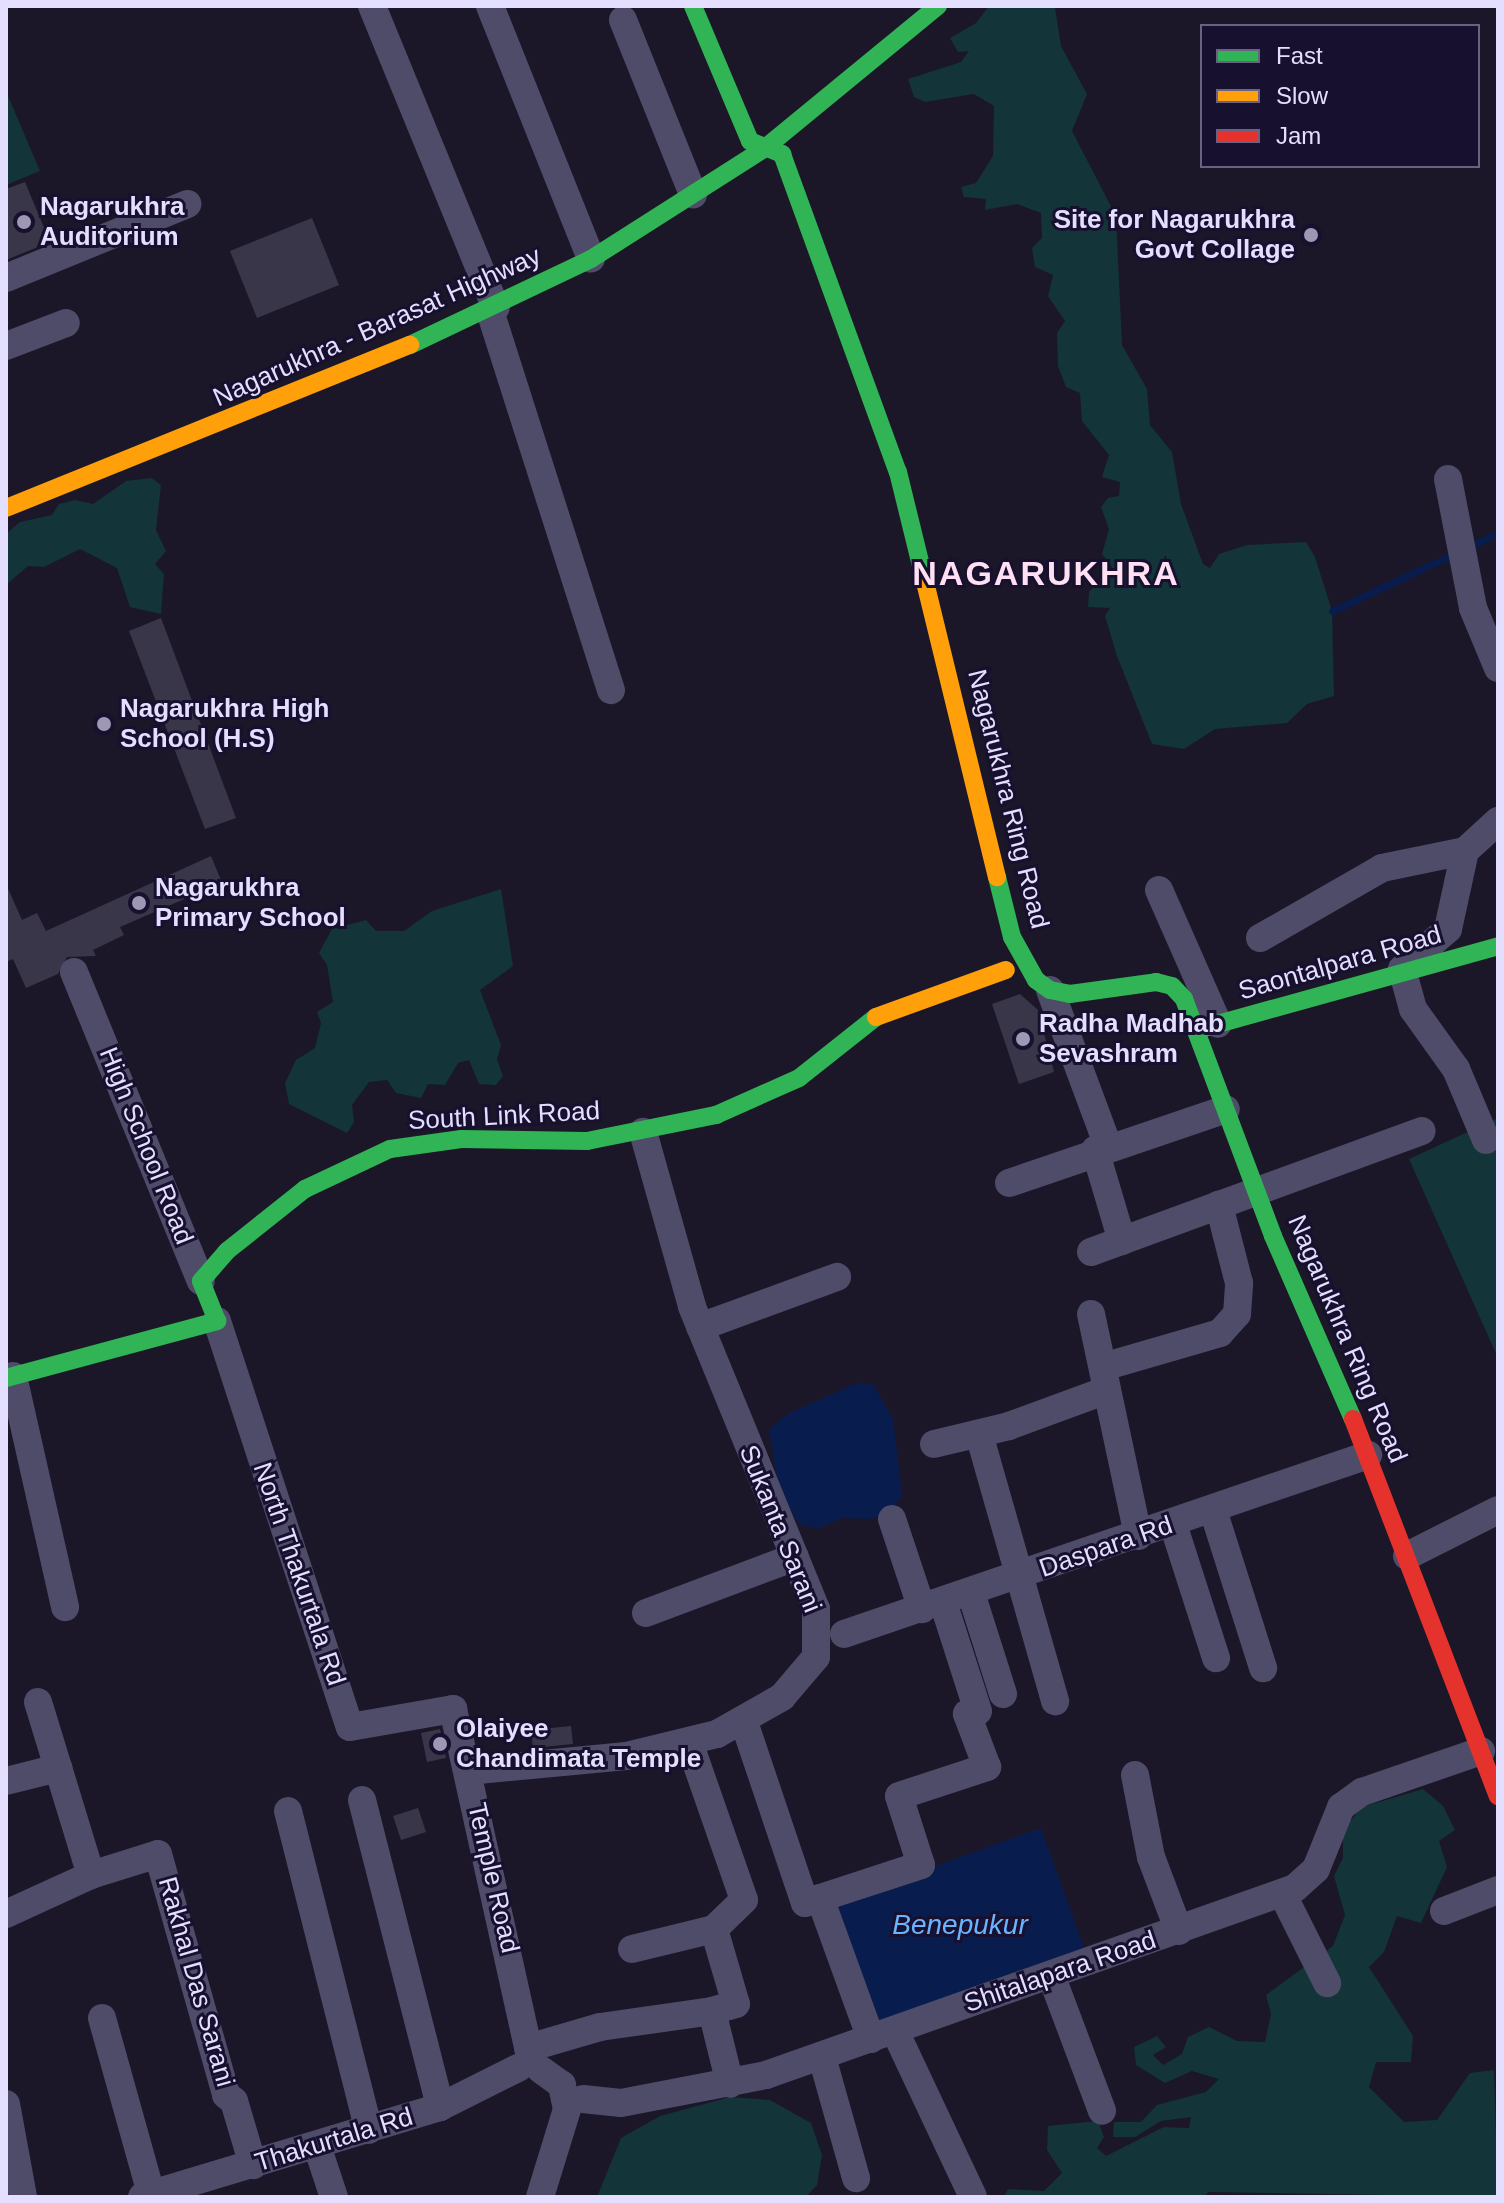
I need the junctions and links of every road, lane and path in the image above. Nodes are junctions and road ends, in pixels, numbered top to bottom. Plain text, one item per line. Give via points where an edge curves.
1 (372, 6) edge
2 (490, 6) edge
3 (693, 6) edge
4 (938, 6) edge
5 (623, 20) dead end
6 (765, 148) junction
7 (693, 194) junction
8 (187, 204) dead end
9 (591, 259) junction
10 (6, 278) edge
11 (493, 310) junction
12 (66, 323) dead end
13 (6, 346) edge
14 (1448, 479) dead end
15 (6, 508) edge
16 (1498, 668) edge
17 (611, 690) dead end
18 (1498, 821) edge
19 (1465, 851) junction
20 (1159, 890) dead end
21 (1012, 937) junction
22 (1260, 938) dead end
23 (1498, 946) edge
24 (1402, 969) junction
25 (1006, 970) junction
26 (74, 972) dead end
27 (1043, 985) junction
28 (1207, 1027) junction
29 (1226, 1109) junction
30 (1422, 1131) dead end
31 (643, 1132) junction
32 (1486, 1140) dead end
33 (1102, 1148) junction
34 (1009, 1183) dead end
35 (1256, 1191) junction
36 (1219, 1205) junction
37 (1122, 1241) junction
38 (1091, 1252) dead end
39 (837, 1277) dead end
40 (201, 1281) junction
41 (1091, 1314) dead end
42 (217, 1321) junction
43 (700, 1327) junction
44 (9, 1377) edge
45 (1105, 1378) junction
46 (979, 1434) junction
47 (934, 1444) dead end
48 (1368, 1455) junction
49 (1213, 1510) junction
50 (1498, 1510) edge
51 (892, 1519) dead end
52 (1173, 1524) junction
53 (1138, 1536) junction
54 (1407, 1556) junction
55 (795, 1557) junction
56 (1020, 1576) junction
57 (971, 1593) junction
58 (932, 1605) junction
59 (65, 1607) dead end
60 (816, 1609) junction
61 (646, 1613) dead end
62 (844, 1634) junction
63 (816, 1657) junction
64 (1216, 1658) dead end
65 (1263, 1668) dead end
66 (1003, 1694) dead end
67 (1055, 1701) dead end
68 (38, 1702) dead end
69 (453, 1709) joint
70 (744, 1722) junction
71 (689, 1742) junction
72 (1481, 1751) junction
73 (58, 1768) junction
74 (468, 1771) junction
75 (1135, 1775) dead end
76 (6, 1781) edge
77 (1498, 1796) edge
78 (362, 1800) dead end
79 (288, 1811) dead end
80 (91, 1875) junction
81 (1498, 1890) edge
82 (1282, 1893) junction
83 (820, 1898) junction
84 (1444, 1911) dead end
85 (6, 1914) edge
86 (714, 1929) junction
87 (1179, 1931) junction
88 (632, 1949) dead end
89 (1051, 1975) junction
90 (1327, 1983) dead end
91 (712, 2011) junction
92 (102, 2018) dead end
93 (883, 2035) junction
94 (822, 2057) junction
95 (550, 2080) junction
96 (730, 2084) junction
97 (6, 2104) edge
98 (440, 2107) junction
99 (1102, 2111) dead end
100 (369, 2130) junction
101 (317, 2146) junction
102 (253, 2165) junction
103 (856, 2178) dead end
104 (146, 2196) edge
105 (23, 2197) edge
106 (334, 2197) edge
107 (540, 2197) edge
108 (973, 2197) edge

1 - 11 street
2 - 9 street
3 - 6 main road, Nagarukhra Ring Road via 750,141
4 - 6 main road, Nagarukhra - Barasat Highway
5 - 7 street
6 - 7 main road, Nagarukhra - Barasat Highway
6 - 21 main road, Nagarukhra Ring Road via 782,154 898,472
7 - 9 main road, Nagarukhra - Barasat Highway
8 - 10 street
9 - 11 main road, Nagarukhra - Barasat Highway
11 - 15 main road, Nagarukhra - Barasat Highway
11 - 17 street
12 - 13 street
14 - 16 street via 1473,608
18 - 19 street
19 - 22 street via 1382,868
19 - 24 street via 1448,929
20 - 28 street
21 - 25 main road
21 - 27 main road, Nagarukhra Ring Road
23 - 24 main road, Saontalpara Road
24 - 28 main road, Saontalpara Road
24 - 32 street via 1413,1009 1456,1069
25 - 27 main road
25 - 31 main road, South Link Road via 913,999 865,1022 799,1078 766,1096
26 - 40 street, High School Road
27 - 28 main road, Nagarukhra Ring Road via 1070,994 1156,982 1172,986
27 - 33 street
28 - 29 main road, Nagarukhra Ring Road
29 - 33 street
29 - 35 main road, Nagarukhra Ring Road
30 - 35 street
31 - 40 main road, South Link Road via 544,1143 438,1140 390,1149 305,1189 227,1251
31 - 43 street, Sukanta Sarani
33 - 34 street
33 - 37 street
35 - 36 street
35 - 48 main road, Nagarukhra Ring Road
36 - 37 street
36 - 45 street via 1239,1283 1237,1314 1220,1333
37 - 38 street
39 - 43 street
40 - 42 main road, High School Road
41 - 45 street
42 - 44 main road
42 - 69 street, North Thakurtala Rd via 350,1727
43 - 55 street, Sukanta Sarani
44 - 59 street
45 - 46 street
45 - 53 street
46 - 47 street
46 - 56 street
48 - 49 street, Daspara Rd
48 - 54 main road, Nagarukhra Ring Road
49 - 52 street, Daspara Rd
49 - 65 street
50 - 54 street
51 - 58 street
52 - 53 street, Daspara Rd
52 - 64 street
53 - 56 street, Daspara Rd
54 - 72 main road, Nagarukhra Ring Road
55 - 60 street, Sukanta Sarani
55 - 61 street
56 - 57 street, Daspara Rd
56 - 67 street
57 - 58 street, Daspara Rd
57 - 66 street
58 - 62 street, Daspara Rd
58 - 83 street via 978,1711 967,1714 987,1767 899,1796 921,1865
60 - 62 street via 823,1624
60 - 63 street, Sukanta Sarani
62 - 63 street
63 - 70 street via 782,1697
68 - 73 street
69 - 74 street, Temple Road
70 - 71 street
70 - 83 street via 805,1903
71 - 74 street via 626,1756
71 - 86 street via 744,1900
72 - 77 main road, Nagarukhra Ring Road
72 - 82 street, Shitalapara Road via 1362,1792 1341,1807 1307,1882
73 - 76 street
73 - 80 street
74 - 95 street, Temple Road
75 - 87 street via 1151,1857
78 - 98 street
79 - 100 street
80 - 85 street
80 - 102 street, Rakhal Das Sarani via 158,1854 226,2095 234,2101
81 - 84 street
82 - 87 street, Shitalapara Road
82 - 90 street
83 - 93 street
86 - 88 street
86 - 91 street via 736,2004
87 - 89 street, Shitalapara Road
89 - 93 street, Shitalapara Road
89 - 99 street
91 - 95 street, Thakurtala Rd via 600,2027
91 - 96 street
92 - 104 street
93 - 94 street, Shitalapara Road
93 - 108 street
94 - 96 street, Shitalapara Road
94 - 103 street
95 - 96 street, Shitalapara Road via 621,2103
95 - 98 street, Thakurtala Rd
95 - 107 street
97 - 105 street
98 - 100 street, Thakurtala Rd
100 - 101 street, Thakurtala Rd
101 - 102 street, Thakurtala Rd
101 - 106 street
102 - 104 street, Thakurtala Rd

